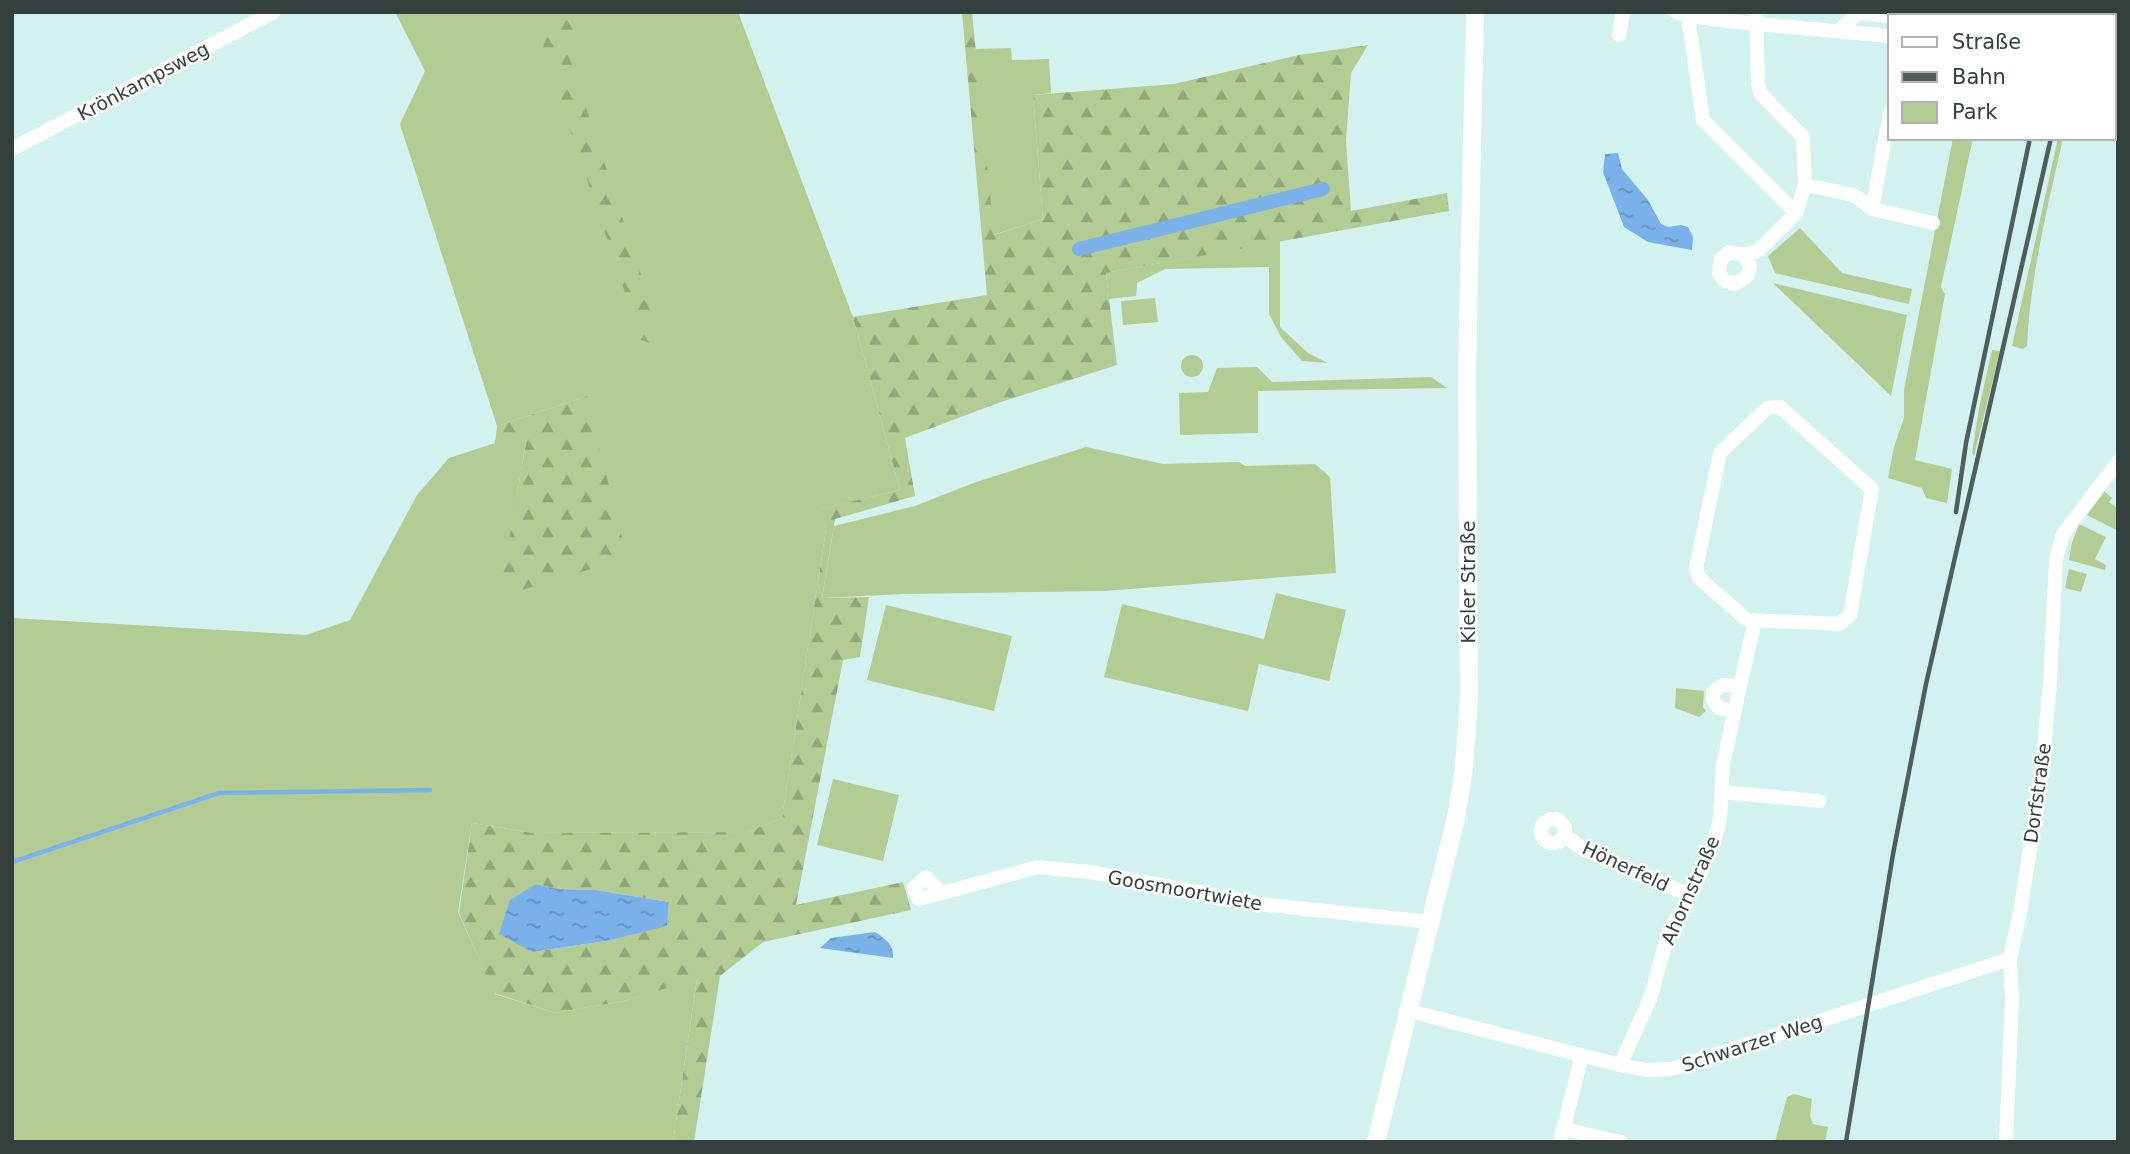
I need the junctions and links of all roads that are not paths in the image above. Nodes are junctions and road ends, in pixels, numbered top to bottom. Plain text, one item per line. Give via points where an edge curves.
1 (274, 12) edge
2 (1475, 12) edge
3 (1623, 12) edge
4 (1682, 14) edge
5 (1888, 16) edge
6 (1756, 18) edge
7 (1839, 30) junction
8 (1619, 35) dead end
9 (1888, 36) edge
10 (1888, 122) edge
11 (12, 149) edge
12 (1805, 185) junction
13 (1872, 209) junction
14 (1796, 213) junction
15 (1933, 223) dead end
16 (1744, 255) dead end
17 (2118, 462) edge
18 (1755, 621) junction
19 (1740, 686) junction
20 (1733, 711) junction
21 (1722, 792) junction
22 (1819, 801) dead end
23 (1564, 835) dead end
24 (942, 893) dead end
25 (1689, 895) junction
26 (1430, 922) junction
27 (2010, 959) junction
28 (1409, 1011) junction
29 (1582, 1055) junction
30 (1620, 1065) junction
31 (1562, 1135) edge
32 (1376, 1142) edge
33 (1621, 1142) edge
34 (2006, 1142) edge

1 - 11 street, Krönkampsweg
2 - 26 main road, Kieler Straße via 1467,373 1467,740 1456,818
3 - 8 street
4 - 6 street
4 - 14 street via 1703,120
5 - 7 street via 1859,13
6 - 7 street
6 - 12 street via 1758,84 1761,94 1803,137
7 - 9 street
10 - 13 street
12 - 13 street via 1854,195
12 - 14 street
13 - 15 street
14 - 16 street via 1758,251
17 - 27 street, Dorfstraße via 2063,534 2057,554 2042,771
18 - 18 street via 1747,620 1699,578 1696,568 1720,453 1767,408 1780,407 1872,489 1850,615 1840,624
18 - 19 street, Ahornstraße
19 - 20 street, Ahornstraße
19 - 20 street via 1722,685 1713,692 1719,708
20 - 21 street, Ahornstraße
21 - 22 street
21 - 25 street, Ahornstraße via 1713,844
23 - 25 street, Hönerfeld via 1583,849
24 - 26 street, Goosmoortwiete via 1038,867 1090,872 1267,905
25 - 30 street, Ahornstraße via 1669,931 1650,999
26 - 28 main road, Kieler Straße
27 - 30 street, Schwarzer Weg via 1672,1069
27 - 34 street, Dorfstraße
28 - 29 street, Schwarzer Weg
28 - 32 main road, Kieler Straße
29 - 30 street, Schwarzer Weg
29 - 31 street
31 - 33 street

